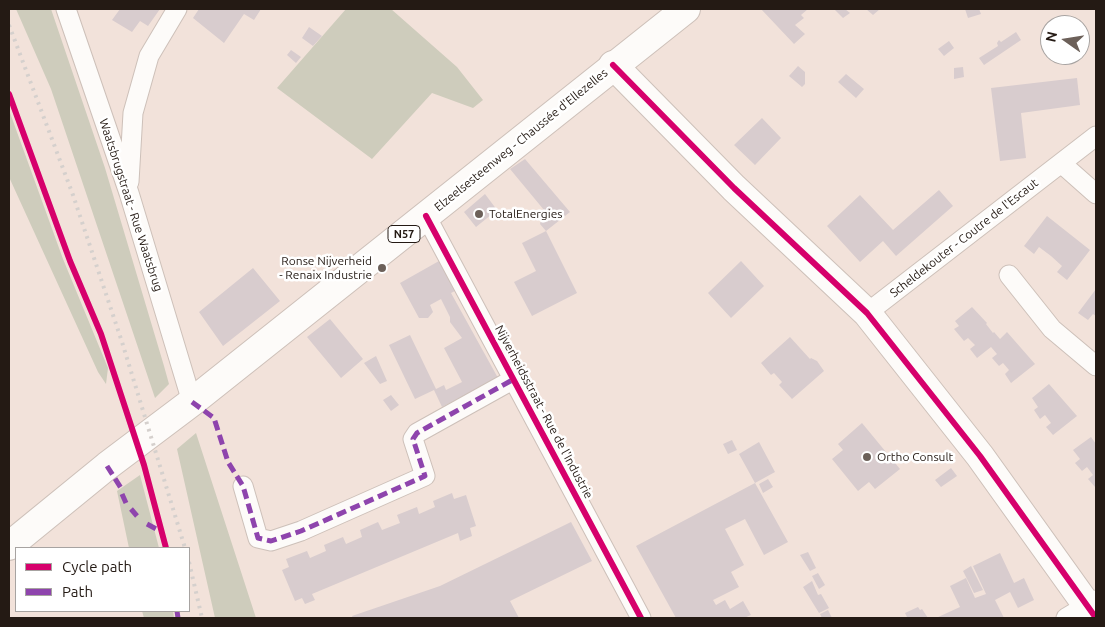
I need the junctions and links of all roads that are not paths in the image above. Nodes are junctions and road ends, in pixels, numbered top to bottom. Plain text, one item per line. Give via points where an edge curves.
1 (66, 9) edge
2 (177, 9) edge
3 (686, 9) edge
4 (614, 64) junction
5 (1096, 136) edge
6 (1061, 163) junction
7 (129, 193) junction
8 (1096, 194) edge
9 (426, 216) junction
10 (1009, 275) dead end
11 (867, 313) junction
12 (1096, 366) edge
13 (514, 379) junction
14 (192, 402) junction
15 (243, 486) dead end
16 (9, 546) edge
17 (1087, 611) edge
18 (640, 618) edge

1 - 7 street, Waatsbrugstraat - Rue Waatsbrug
2 - 7 street via 149,56 133,113
3 - 4 main road, Elzeelsesteenweg - Chaussée d'Ellezelles / N57
4 - 9 main road, Elzeelsesteenweg - Chaussée d'Ellezelles / N57
4 - 11 main road via 734,188
5 - 6 street, Scheldekouter - Coutre de l'Escaut
6 - 8 street
6 - 11 street, Scheldekouter - Coutre de l'Escaut
7 - 14 street, Waatsbrugstraat - Rue Waatsbrug
9 - 13 street, Nijverheidsstraat - Rue de l'Industrie
9 - 14 main road, Elzeelsesteenweg - Chaussée d'Ellezelles / N57
10 - 12 street via 1052,330
11 - 17 main road via 980,456
13 - 15 street, Nijverheidsstraat - Rue de l'Industrie via 417,433 413,439 425,476 302,530 271,541 258,538
13 - 18 street, Nijverheidsstraat - Rue de l'Industrie
14 - 16 main road, N57

